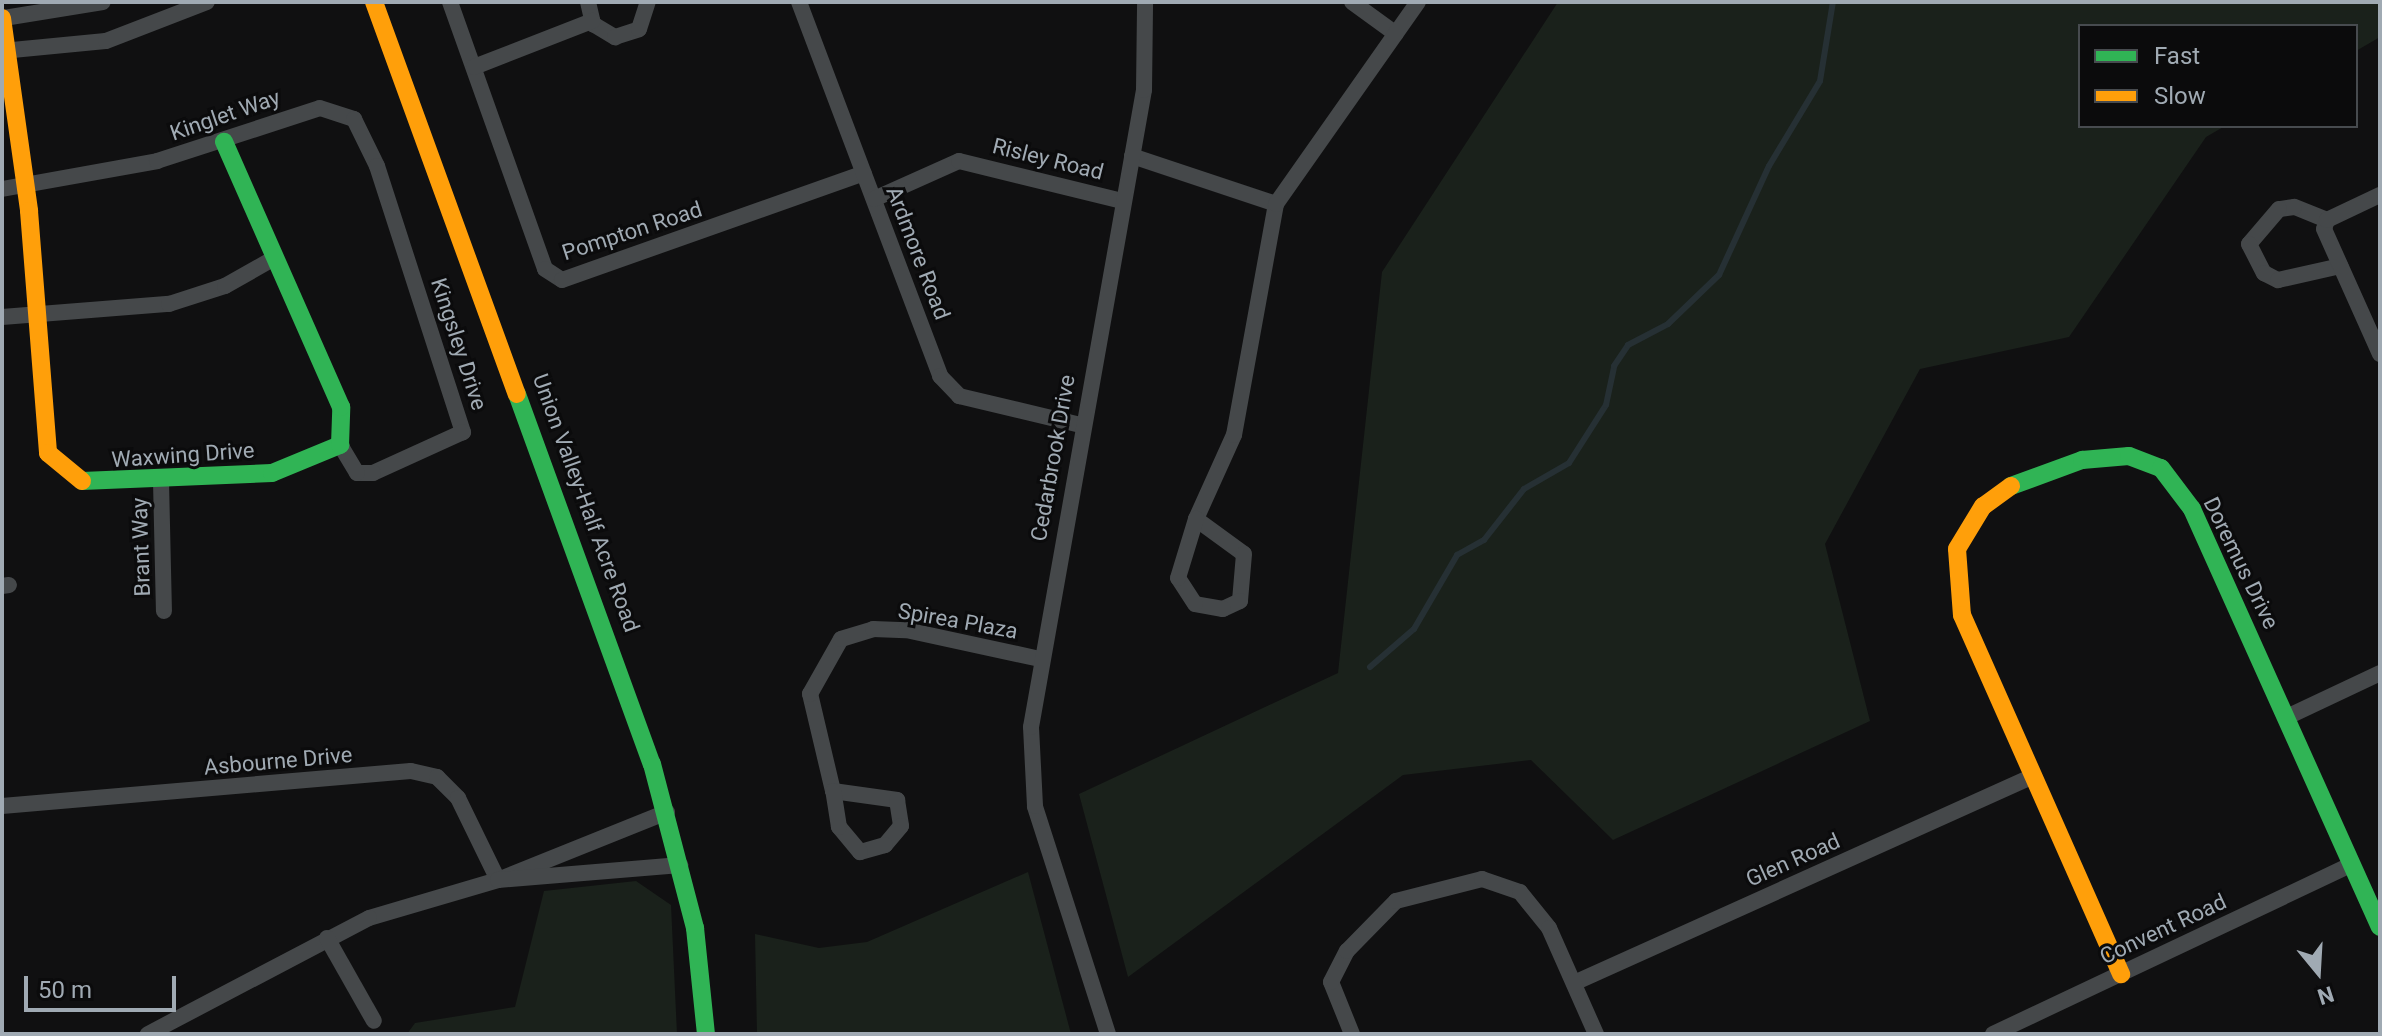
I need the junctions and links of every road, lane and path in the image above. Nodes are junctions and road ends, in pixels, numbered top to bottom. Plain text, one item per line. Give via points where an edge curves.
1 (103, 2) edge
2 (207, 2) edge
3 (374, 2) edge
4 (450, 2) edge
5 (588, 2) edge
6 (648, 2) edge
7 (799, 2) edge
8 (1145, 2) edge
9 (1352, 2) edge
10 (1418, 2) edge
11 (3, 18) edge
12 (592, 21) junction
13 (1396, 34) junction
14 (5, 51) edge
15 (474, 67) junction
16 (224, 142) junction
17 (1132, 156) junction
18 (864, 173) junction
19 (2, 189) edge
20 (24, 189) junction
21 (2380, 195) edge
22 (874, 199) junction
23 (1122, 201) junction
24 (1276, 204) junction
25 (2327, 220) junction
26 (395, 221) joint
27 (271, 260) junction
28 (2340, 266) junction
29 (37, 313) junction
30 (2, 317) edge
31 (2380, 354) edge
32 (1081, 425) junction
33 (340, 445) junction
34 (161, 481) junction
35 (1196, 519) junction
36 (164, 611) dead end
37 (1040, 659) junction
38 (2380, 673) edge
39 (2287, 717) junction
40 (2031, 777) junction
41 (833, 791) junction
42 (2, 806) edge
43 (667, 812) junction
44 (2352, 864) junction
45 (680, 865) junction
46 (498, 880) junction
47 (2380, 927) edge
48 (327, 938) junction
49 (2121, 974) junction
50 (1574, 983) junction
51 (374, 1021) dead end
52 (148, 1034) edge
53 (706, 1034) edge
54 (1108, 1034) edge
55 (1352, 1034) edge
56 (1596, 1034) edge
57 (1993, 1034) edge

1 - 11 street
2 - 14 street via 106,41
3 - 43 street, Union Valley-Half Acre Road via 616,653
4 - 15 street, Pompton Road
5 - 12 street
6 - 12 street via 647,18 627,35 602,33
7 - 18 street, Ardmore Road
8 - 17 street, Cedarbrook Drive via 1144,90
9 - 13 street
10 - 13 street
11 - 14 street, Waxwing Drive
12 - 15 street
13 - 24 street
14 - 20 street, Waxwing Drive
15 - 18 street, Pompton Road via 545,269 562,280
16 - 20 street, Kinglet Way
16 - 26 street, Kinglet Way via 269,119 320,108 354,119
16 - 27 street
17 - 23 street, Cedarbrook Drive
17 - 24 street
18 - 22 street, Ardmore Road
19 - 20 street, Kinglet Way
20 - 29 street, Waxwing Drive
21 - 25 street
22 - 23 street, Risley Road via 959,161
22 - 32 street, Ardmore Road via 940,376 959,396
23 - 32 street, Cedarbrook Drive
24 - 35 street via 1234,435
25 - 28 street via 2324,229
25 - 28 street via 2294,207 2279,209 2249,244 2264,273 2278,280
26 - 33 street, Kingsley Drive via 463,432 373,473 357,473
27 - 29 street via 225,286 169,304
27 - 33 street via 341,407
28 - 31 street
29 - 30 street
29 - 34 street, Waxwing Drive via 48,453 62,470 91,485
32 - 37 street, Cedarbrook Drive
33 - 34 street, Waxwing Drive via 272,473
34 - 36 street, Brant Way
35 - 35 street via 1178,578 1195,604 1223,609 1240,601 1244,554
37 - 41 street, Spirea Plaza via 906,630 873,629 841,639 810,694
37 - 54 street, Cedarbrook Drive via 1031,727 1035,806
38 - 39 street
39 - 40 street, Doremus Drive via 2192,509 2161,468 2129,456 2082,460 2020,480 1995,498 1957,549 1962,615
39 - 44 street, Doremus Drive
40 - 49 street, Doremus Drive
40 - 50 street, Glen Road
41 - 41 street, Spirea Plaza via 839,827 860,852 885,845 901,826 897,800
42 - 46 street, Asbourne Drive via 411,771 437,777 458,798
43 - 45 street, Union Valley-Half Acre Road
43 - 46 street
44 - 47 street, Doremus Drive
44 - 49 street, Convent Road
45 - 46 street
45 - 53 street, Union Valley-Half Acre Road via 695,928
46 - 48 street
48 - 51 street
48 - 52 street
49 - 57 street, Convent Road
50 - 55 street via 1549,928 1520,892 1482,879 1431,887 1396,901 1347,951 1331,982
50 - 56 street

